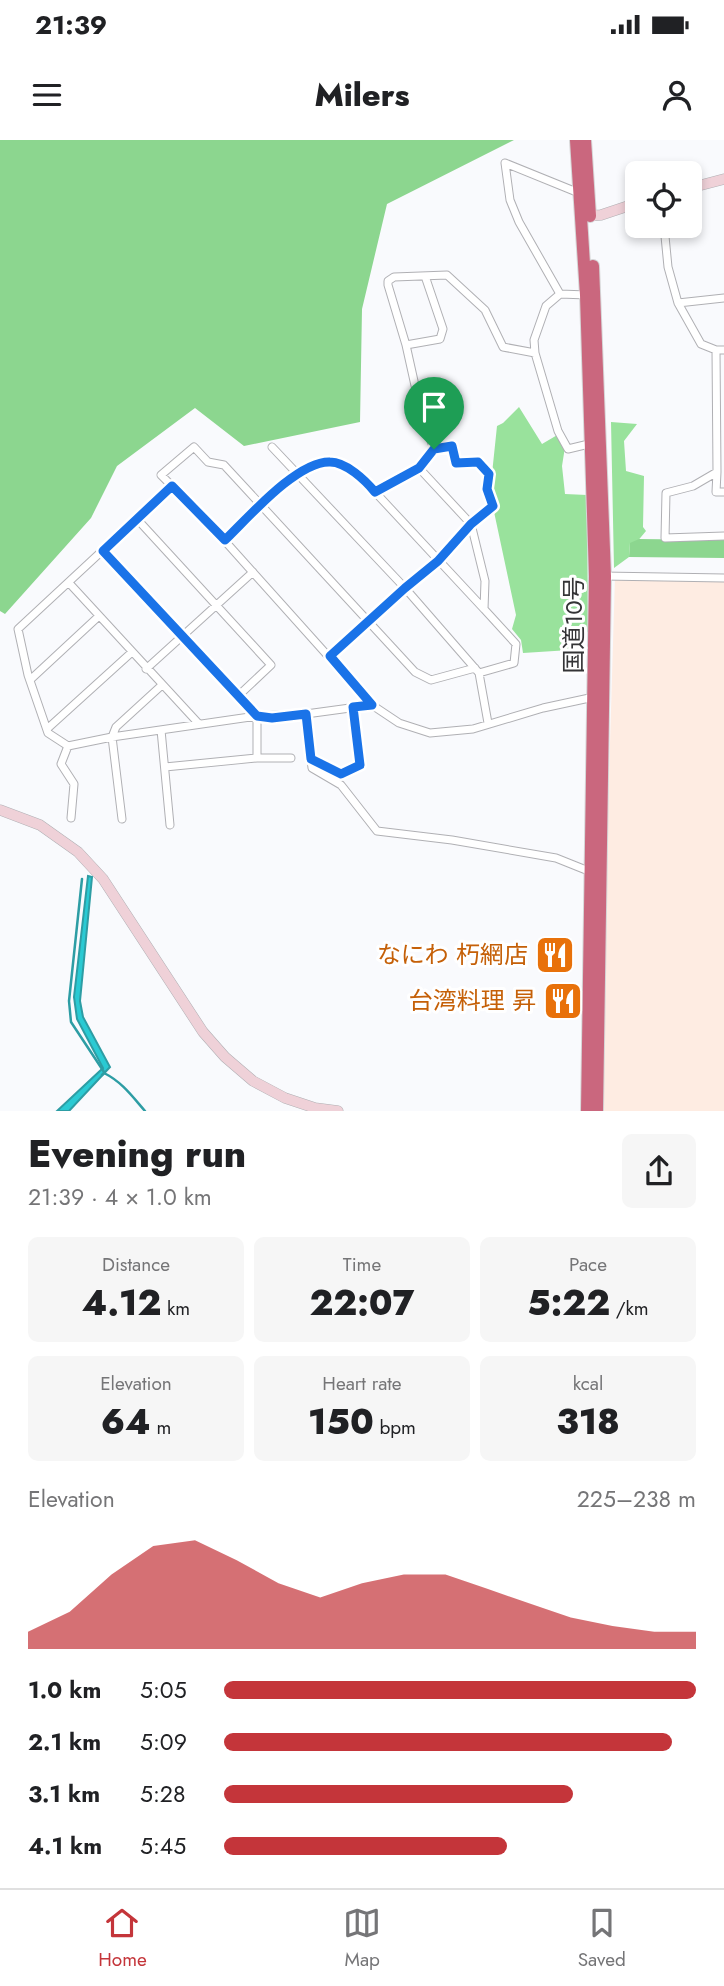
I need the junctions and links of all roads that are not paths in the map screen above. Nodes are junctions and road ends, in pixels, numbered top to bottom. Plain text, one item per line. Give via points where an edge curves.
1 (576, 140) edge
2 (585, 140) edge
3 (724, 179) edge
4 (702, 185) edge
5 (579, 192) junction
6 (625, 206) edge
7 (586, 216) junction
8 (665, 238) edge
9 (425, 276) junction
10 (560, 294) junction
11 (590, 295) junction
12 (724, 298) edge
13 (678, 303) junction
14 (406, 345) junction
15 (720, 350) edge
16 (534, 354) junction
17 (596, 443) junction
18 (272, 447) dead end
19 (434, 449) junction
20 (419, 468) junction
21 (297, 472) junction
22 (717, 472) junction
23 (172, 486) junction
24 (375, 492) junction
25 (724, 492) edge
26 (260, 506) junction
27 (137, 519) junction
28 (471, 524) junction
29 (724, 536) edge
30 (225, 540) junction
31 (103, 551) junction
32 (438, 561) junction
33 (253, 572) junction
34 (600, 576) junction
35 (724, 578) edge
36 (70, 584) junction
37 (405, 588) junction
38 (216, 606) junction
39 (484, 609) junction
40 (99, 616) junction
41 (368, 622) junction
42 (181, 637) junction
43 (131, 652) junction
44 (330, 656) junction
45 (146, 669) junction
46 (477, 670) junction
47 (30, 681) junction
48 (162, 685) junction
49 (238, 696) junction
50 (594, 696) junction
51 (372, 705) junction
52 (353, 707) junction
53 (306, 714) junction
54 (257, 716) junction
55 (488, 723) junction
56 (199, 724) junction
57 (47, 729) junction
58 (161, 730) junction
59 (112, 737) junction
60 (68, 746) junction
61 (257, 758) junction
62 (291, 758) dead end
63 (311, 759) junction
64 (165, 767) junction
65 (0, 810) edge
66 (71, 818) dead end
67 (122, 819) dead end
68 (170, 825) dead end
69 (592, 872) junction
70 (338, 1111) edge
71 (586, 1111) edge
72 (597, 1111) edge

1 - 5 highway, 国道10号
2 - 7 highway, 国道10号
3 - 4 street
5 - 7 highway, 国道10号
5 - 10 street via 505,163 514,211
6 - 7 street
7 - 11 highway, 国道10号
8 - 13 street
9 - 14 street via 443,329 440,339
9 - 14 street via 388,281
9 - 16 street via 447,275 485,310 503,348
10 - 11 street
10 - 16 street via 546,306
11 - 17 highway, 国道10号
12 - 13 street
13 - 15 street via 701,344
14 - 19 street
15 - 22 street
16 - 17 street via 558,431 569,449
17 - 34 highway, 国道10号
18 - 21 street
19 - 20 street
19 - 28 street via 452,446 456,463 478,462 489,474 487,489 493,506
20 - 24 street
20 - 28 street
21 - 24 street via 330,461 365,480
21 - 26 street
21 - 37 street
22 - 25 street via 716,492
22 - 29 street via 693,486 666,493 665,538
23 - 26 street via 161,475 194,447 208,462 224,466
23 - 27 street
23 - 30 street
24 - 32 street
26 - 30 street
26 - 41 street
27 - 31 street
27 - 38 street
28 - 32 street
28 - 39 street via 485,580
30 - 33 street
31 - 36 street
31 - 42 street
32 - 37 street
32 - 39 street
33 - 38 street
33 - 44 street
34 - 35 street
34 - 50 highway, 国道10号
34 - 72 highway, 国道10号
36 - 40 street
36 - 47 street via 18,629
37 - 41 street
37 - 46 street
38 - 42 street
38 - 49 street via 271,664
39 - 46 street via 516,644 514,663
40 - 43 street
40 - 47 street
41 - 44 street
41 - 46 street via 415,672 431,680
42 - 45 street
42 - 49 street
43 - 45 street
43 - 57 street
44 - 51 street
45 - 48 street
46 - 55 street
47 - 57 street
48 - 56 street
48 - 59 street via 116,727
49 - 54 street
50 - 55 street
50 - 69 highway, 国道10号
51 - 52 street
51 - 55 street via 399,723 430,733
52 - 53 street
52 - 63 street via 360,765 341,774
53 - 54 street
53 - 63 street
54 - 56 street
54 - 61 street
56 - 58 street
57 - 60 street
58 - 59 street
58 - 64 street
59 - 60 street
59 - 67 street
60 - 66 street via 61,765 74,784
61 - 62 street
61 - 64 street
63 - 69 street via 312,768 341,785 377,831 556,858
64 - 68 street
65 - 70 street via 40,825 78,852 103,879 203,1032 225,1057 253,1081 285,1098
69 - 71 highway, 国道10号

